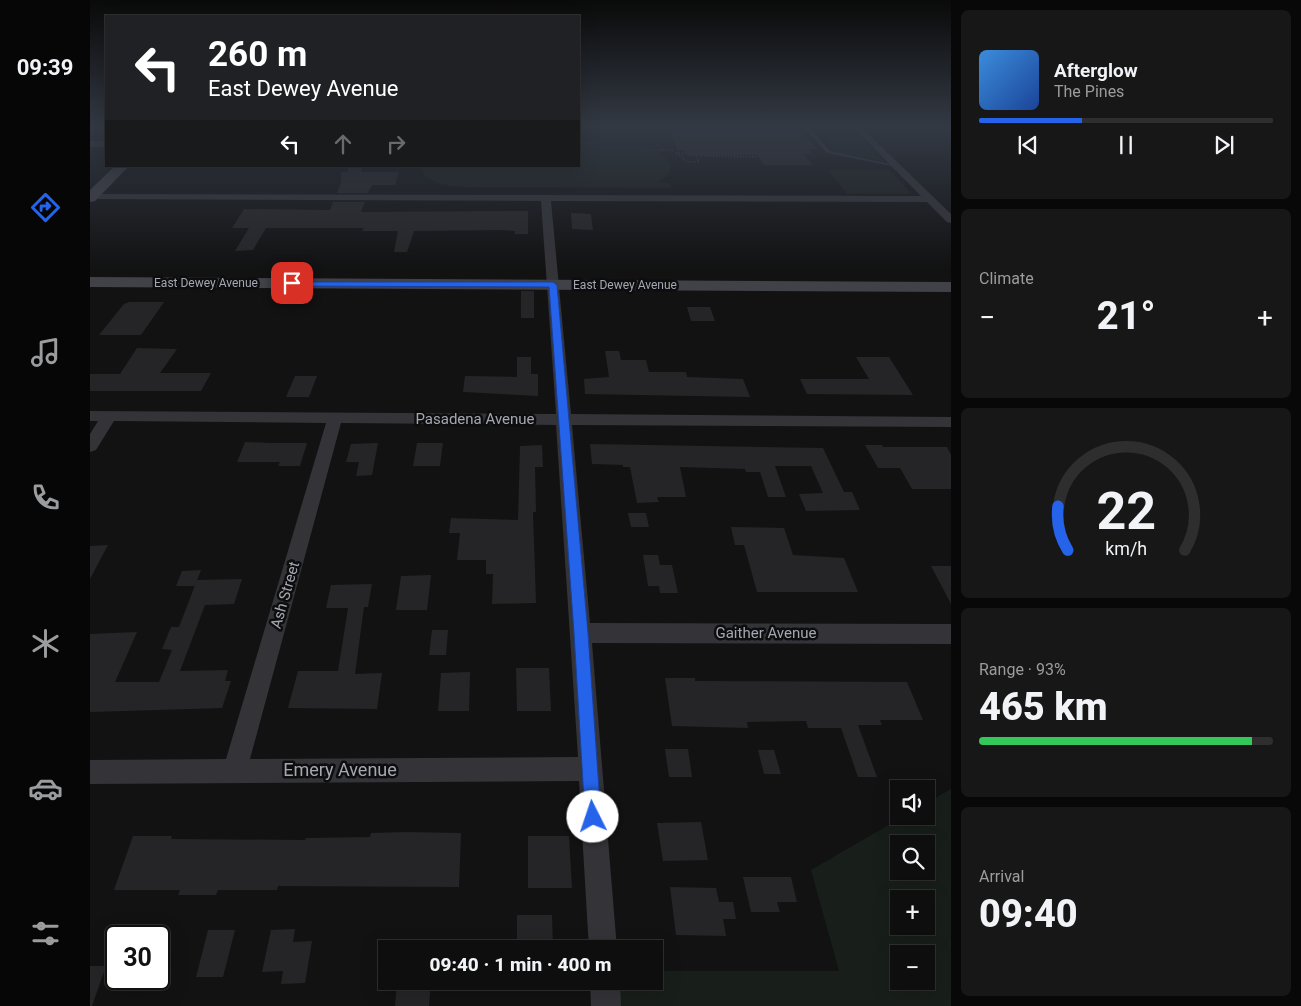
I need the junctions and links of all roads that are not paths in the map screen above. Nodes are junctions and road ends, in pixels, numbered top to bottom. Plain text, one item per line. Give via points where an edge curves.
1 (115, 174) edge
2 (905, 174) edge
3 (91, 197) edge
4 (546, 198) junction
5 (931, 199) junction
6 (951, 220) edge
7 (90, 282) edge
8 (553, 285) junction
9 (951, 287) edge
10 (90, 416) edge
11 (110, 416) junction
12 (335, 418) junction
13 (562, 419) junction
14 (951, 422) edge
15 (90, 446) edge
16 (581, 633) junction
17 (951, 634) edge
18 (589, 769) junction
19 (235, 771) junction
20 (90, 772) edge
21 (601, 940) edge
22 (605, 990) edge
23 (606, 1006) edge

1 - 3 street
2 - 5 street
3 - 4 street
4 - 5 street
4 - 8 street
5 - 6 street
7 - 8 street, East Dewey Avenue
8 - 9 street, East Dewey Avenue
8 - 13 street
10 - 11 street, Pasadena Avenue
11 - 12 street, Pasadena Avenue
11 - 15 street
12 - 13 street, Pasadena Avenue
12 - 19 street, Ash Street
13 - 14 street, Pasadena Avenue
13 - 16 street
16 - 17 street, Gaither Avenue
16 - 18 street
18 - 19 street, Emery Avenue
18 - 21 street
19 - 20 street, Emery Avenue
22 - 23 street

